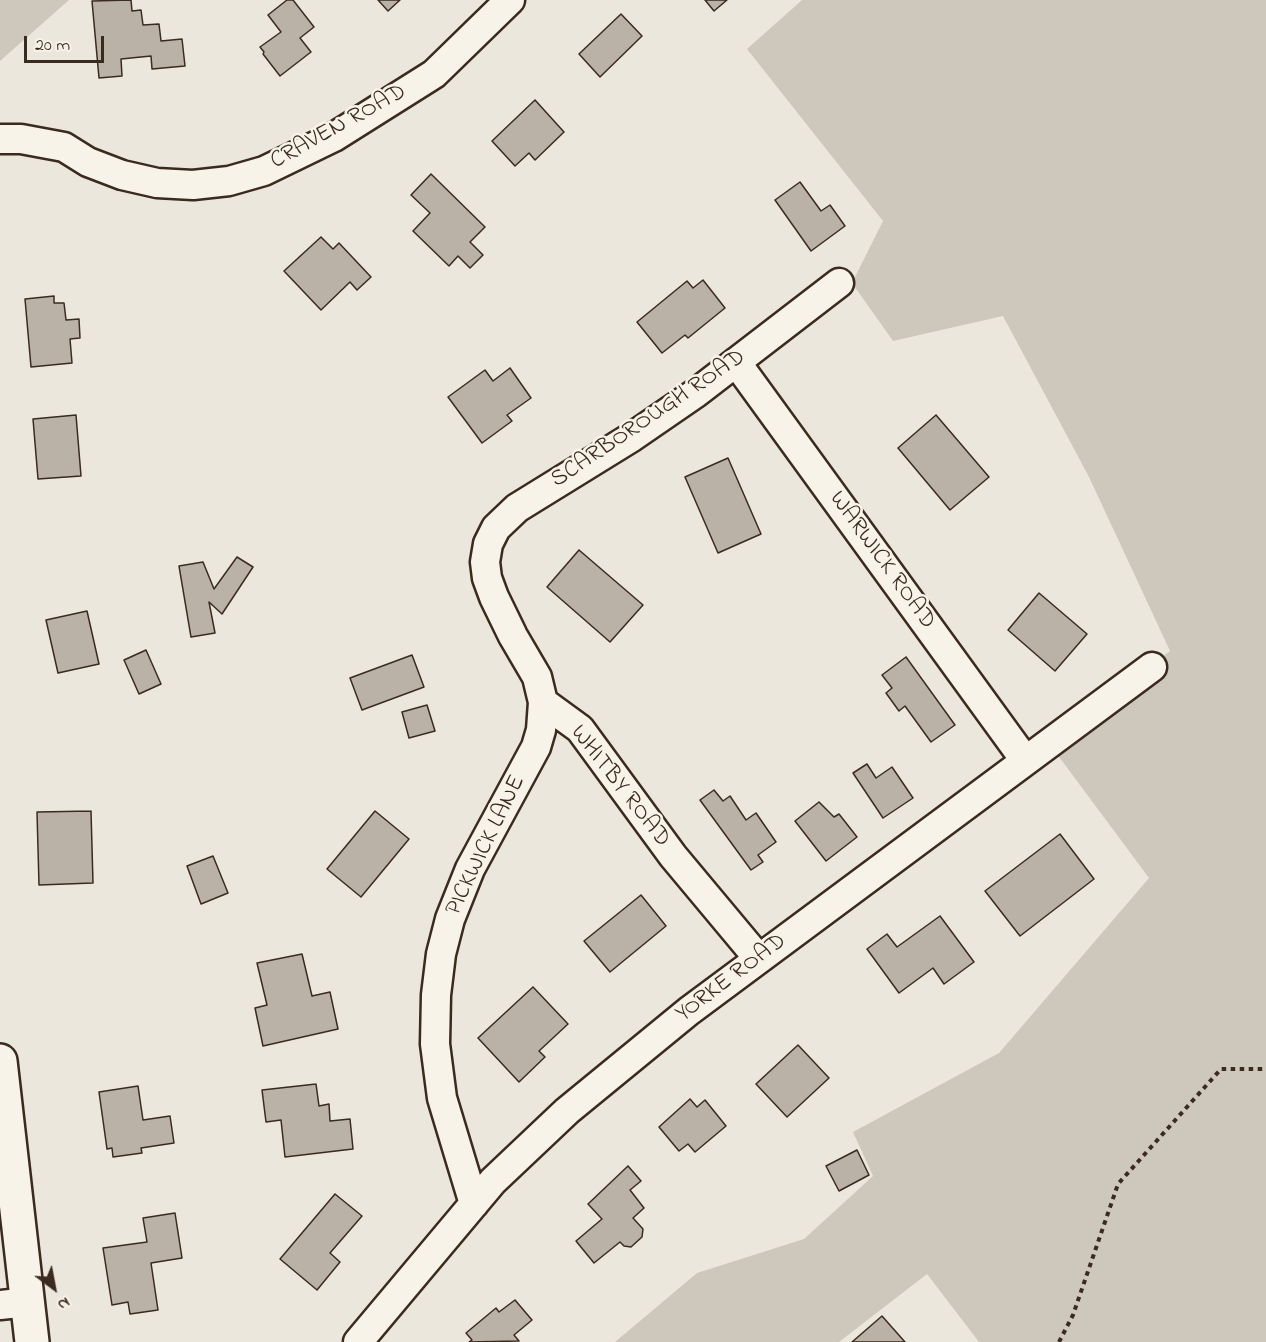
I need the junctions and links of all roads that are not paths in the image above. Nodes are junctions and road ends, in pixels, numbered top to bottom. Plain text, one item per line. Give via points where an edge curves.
1 (510, 0) edge
2 (0, 139) edge
3 (839, 283) dead end
4 (736, 362) junction
5 (1152, 667) dead end
6 (543, 702) junction
7 (1025, 760) junction
8 (759, 959) junction
9 (0, 1061) edge
10 (474, 1204) junction
11 (14, 1304) edge
12 (32, 1342) edge
13 (358, 1342) edge

1 - 2 street, CRAVEN ROAD via 434,74 333,137 264,171 229,181 157,183 88,162 64,147
3 - 4 street, SCARBOROUGH ROAD
4 - 6 street, SCARBOROUGH ROAD via 632,437 517,508 496,528 489,544 486,572 494,597 537,677
4 - 7 street, WARWICK ROAD
5 - 7 street, YORKE ROAD
6 - 8 street, WHITBY ROAD via 580,729 673,856
6 - 10 street, PICKWICK LANE via 536,747 470,869 450,919 435,995 435,1044 442,1098
7 - 8 street, YORKE ROAD
8 - 10 street, YORKE ROAD via 567,1112
9 - 11 street
10 - 13 street, YORKE ROAD
11 - 12 street

